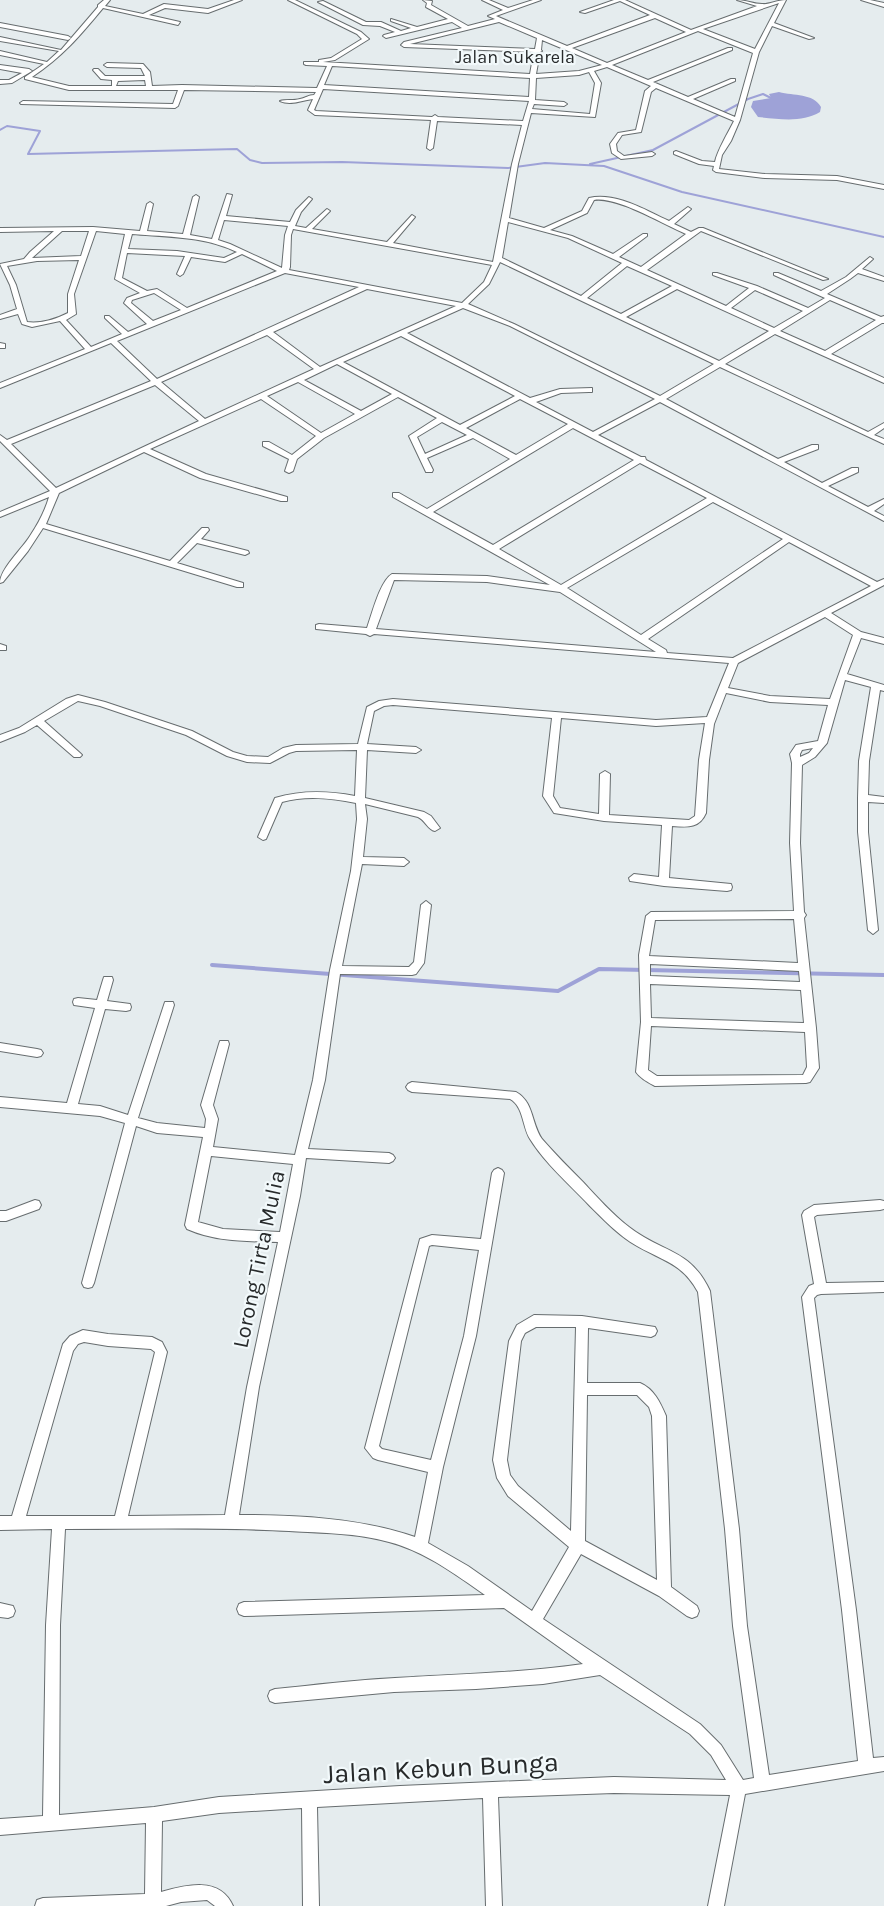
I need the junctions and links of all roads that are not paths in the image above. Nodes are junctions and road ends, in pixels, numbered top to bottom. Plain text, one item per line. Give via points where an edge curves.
1 (107, 0) edge
2 (239, 0) edge
3 (291, 0) edge
4 (426, 0) edge
5 (485, 0) edge
6 (538, 0) edge
7 (620, 0) edge
8 (740, 0) edge
9 (783, 0) edge
10 (864, 0) edge
11 (321, 2) dead end
12 (180, 3) dead end
13 (884, 5) edge
14 (100, 6) junction
15 (762, 6) junction
16 (212, 10) junction
17 (507, 10) junction
18 (583, 12) dead end
19 (145, 15) junction
20 (152, 16) junction
21 (654, 16) junction
22 (393, 20) dead end
23 (452, 20) junction
24 (499, 20) junction
25 (178, 23) dead end
26 (771, 24) junction
27 (0, 25) edge
28 (148, 27) dead end
29 (415, 28) junction
30 (467, 28) junction
31 (698, 29) junction
32 (399, 32) junction
33 (691, 32) junction
34 (386, 36) dead end
35 (540, 37) junction
36 (811, 38) dead end
37 (0, 39) edge
38 (568, 48) junction
39 (730, 49) dead end
40 (58, 50) junction
41 (539, 51) junction
42 (756, 52) junction
43 (0, 53) edge
44 (44, 62) junction
45 (108, 65) dead end
46 (330, 65) junction
47 (607, 65) junction
48 (0, 67) edge
49 (96, 70) dead end
50 (591, 71) junction
51 (28, 72) junction
52 (532, 76) junction
53 (149, 78) junction
54 (115, 79) junction
55 (733, 80) dead end
56 (0, 82) edge
57 (649, 82) junction
58 (657, 85) junction
59 (114, 87) junction
60 (149, 87) junction
61 (182, 87) junction
62 (320, 89) junction
63 (316, 97) junction
64 (689, 99) junction
65 (283, 101) dead end
66 (531, 101) junction
67 (23, 104) dead end
68 (564, 104) dead end
69 (529, 111) junction
70 (435, 117) junction
71 (737, 120) junction
72 (526, 123) junction
73 (430, 148) dead end
74 (676, 153) dead end
75 (652, 154) dead end
76 (717, 164) junction
77 (884, 187) edge
78 (229, 195) dead end
79 (196, 197) dead end
80 (309, 199) dead end
81 (150, 204) dead end
82 (688, 209) dead end
83 (327, 211) dead end
84 (412, 217) dead end
85 (223, 218) junction
86 (505, 219) junction
87 (668, 225) junction
88 (291, 226) junction
89 (61, 228) junction
90 (93, 229) junction
91 (546, 229) junction
92 (307, 230) junction
93 (0, 231) edge
94 (129, 232) junction
95 (143, 232) junction
96 (691, 234) junction
97 (645, 235) dead end
98 (186, 236) junction
99 (215, 240) junction
100 (388, 245) junction
101 (124, 251) junction
102 (241, 252) junction
103 (189, 255) junction
104 (614, 257) junction
105 (82, 258) junction
106 (870, 259) dead end
107 (27, 260) junction
108 (496, 261) junction
109 (626, 263) junction
110 (642, 270) junction
111 (857, 270) junction
112 (284, 271) junction
113 (180, 274) dead end
114 (715, 274) dead end
115 (776, 274) dead end
116 (825, 279) dead end
117 (884, 279) edge
118 (677, 286) junction
119 (365, 287) junction
120 (755, 288) junction
121 (144, 292) junction
122 (821, 294) junction
123 (829, 298) junction
124 (582, 299) junction
125 (463, 305) junction
126 (726, 309) junction
127 (807, 310) junction
128 (19, 311) junction
129 (187, 311) junction
130 (0, 317) edge
131 (108, 317) dead end
132 (621, 317) junction
133 (62, 319) junction
134 (883, 320) edge
135 (153, 325) junction
136 (774, 330) junction
137 (268, 332) junction
138 (401, 333) junction
139 (128, 335) junction
140 (113, 341) junction
141 (90, 350) junction
142 (826, 354) junction
143 (338, 362) junction
144 (719, 365) junction
145 (320, 370) junction
146 (299, 380) junction
147 (155, 381) junction
148 (884, 381) edge
149 (0, 386) edge
150 (589, 390) dead end
151 (398, 394) junction
152 (262, 396) junction
153 (521, 396) junction
154 (660, 399) junction
155 (530, 401) junction
156 (360, 414) junction
157 (441, 419) junction
158 (204, 422) junction
159 (574, 424) junction
160 (884, 425) edge
161 (459, 429) junction
162 (594, 434) junction
163 (870, 435) junction
164 (321, 436) junction
165 (471, 436) junction
166 (3, 440) edge
167 (884, 442) edge
168 (266, 444) dead end
169 (815, 447) dead end
170 (144, 449) junction
171 (424, 457) junction
172 (293, 458) junction
173 (515, 458) junction
174 (642, 459) junction
175 (777, 462) junction
176 (429, 470) dead end
177 (855, 470) dead end
178 (289, 471) dead end
179 (821, 486) junction
180 (55, 492) junction
181 (396, 495) dead end
182 (713, 498) junction
183 (284, 499) dead end
184 (884, 501) edge
185 (868, 511) junction
186 (427, 512) junction
187 (0, 515) edge
188 (884, 519) edge
189 (41, 525) junction
190 (204, 531) dead end
191 (789, 539) junction
192 (196, 540) junction
193 (493, 549) junction
194 (245, 553) dead end
195 (171, 564) junction
196 (0, 580) edge
197 (880, 584) edge
198 (240, 585) dead end
199 (560, 589) junction
200 (825, 613) junction
201 (319, 627) dead end
202 (370, 633) junction
203 (858, 634) junction
204 (641, 639) junction
205 (884, 641) edge
206 (666, 654) junction
207 (734, 661) junction
208 (842, 676) junction
209 (880, 687) edge
210 (723, 690) junction
211 (833, 702) junction
212 (557, 715) junction
213 (710, 720) junction
214 (39, 721) junction
215 (0, 739) edge
216 (362, 747) junction
217 (416, 750) dead end
218 (78, 755) dead end
219 (605, 774) dead end
220 (863, 798) junction
221 (360, 799) junction
222 (884, 801) edge
223 (604, 818) junction
224 (668, 823) junction
225 (435, 828) dead end
226 (263, 837) dead end
227 (357, 860) junction
228 (404, 862) dead end
229 (634, 878) dead end
230 (664, 882) junction
231 (727, 887) dead end
232 (426, 905) dead end
233 (801, 915) junction
234 (873, 930) dead end
235 (644, 963) junction
236 (805, 968) junction
237 (334, 975) junction
238 (645, 979) junction
239 (108, 980) dead end
240 (807, 984) junction
241 (78, 1002) dead end
242 (101, 1005) junction
243 (169, 1005) dead end
244 (126, 1007) dead end
245 (646, 1022) junction
246 (811, 1028) junction
247 (224, 1044) dead end
248 (0, 1047) edge
249 (37, 1053) dead end
250 (412, 1087) dead end
251 (0, 1102) edge
252 (71, 1108) junction
253 (132, 1120) junction
254 (209, 1133) junction
255 (206, 1151) junction
256 (300, 1156) junction
257 (389, 1158) dead end
258 (498, 1173) dead end
259 (35, 1205) dead end
260 (880, 1205) dead end
261 (0, 1216) edge
262 (285, 1238) junction
263 (486, 1245) junction
264 (88, 1283) dead end
265 (884, 1287) edge
266 (820, 1289) junction
267 (582, 1322) junction
268 (651, 1331) dead end
269 (582, 1389) junction
270 (436, 1467) junction
271 (120, 1522) junction
272 (231, 1522) junction
273 (0, 1523) edge
274 (17, 1523) junction
275 (59, 1523) junction
276 (578, 1545) junction
277 (420, 1546) junction
278 (664, 1591) junction
279 (504, 1601) junction
280 (244, 1609) dead end
281 (692, 1611) dead end
282 (534, 1621) junction
283 (602, 1668) junction
284 (275, 1696) dead end
285 (884, 1764) edge
286 (866, 1767) junction
287 (763, 1785) junction
288 (739, 1788) junction
289 (490, 1790) junction
290 (309, 1800) junction
291 (154, 1815) junction
292 (51, 1823) junction
293 (0, 1827) edge
294 (153, 1904) edge
295 (43, 1906) edge
296 (81, 1906) edge
297 (225, 1906) edge
298 (311, 1906) edge
299 (494, 1906) edge
300 (716, 1906) edge

1 - 14 street
2 - 16 street
3 - 46 street, Jalan Sukarela via 366,39 333,59 306,63
4 - 23 street via 430,2 428,6
5 - 17 street
6 - 17 street
7 - 18 street
7 - 21 street
8 - 15 street
9 - 15 street, Jalan Sukarela
9 - 26 street
10 - 13 street
11 - 32 street via 365,24 381,24
12 - 16 street
14 - 19 street
14 - 59 street via 67,47 27,78 62,87
15 - 31 street, Jalan Sukarela
16 - 19 street via 165,5
17 - 24 street via 491,16
19 - 20 street
20 - 25 street
20 - 28 street
21 - 33 street
21 - 38 street
22 - 29 street
23 - 29 street
23 - 30 street
24 - 30 street
24 - 35 street
26 - 36 street
26 - 42 street
27 - 40 street via 68,38
29 - 32 street
30 - 41 street via 404,45
31 - 33 street, Jalan Sukarela
31 - 42 street
32 - 34 street
33 - 47 street, Jalan Sukarela
35 - 38 street
35 - 41 street
37 - 40 street
38 - 47 street
39 - 57 street
40 - 44 street
41 - 52 street
42 - 71 street
43 - 44 street
44 - 51 street
45 - 53 street via 141,65
46 - 52 street, Jalan Sukarela
46 - 62 street
47 - 50 street, Jalan Sukarela
47 - 57 street
48 - 51 street
49 - 54 street via 103,78
50 - 52 street, Jalan Sukarela
50 - 69 street via 598,83 593,116
51 - 56 street via 10,82
52 - 66 street
53 - 54 street
53 - 60 street
54 - 59 street
55 - 64 street
57 - 58 street
58 - 64 street
58 - 75 street via 647,94 639,131 620,134 613,144 614,152 621,156
59 - 60 street
60 - 61 street
61 - 62 street
61 - 67 street via 175,106
62 - 63 street
62 - 66 street
63 - 65 street
63 - 70 street via 311,110 315,113
64 - 71 street
66 - 68 street
66 - 69 street
69 - 72 street
70 - 72 street
70 - 73 street
71 - 76 street
72 - 86 street
74 - 76 street
76 - 77 street via 716,171 837,178
78 - 85 street
79 - 98 street
80 - 88 street
81 - 95 street
82 - 87 street
83 - 92 street
84 - 100 street
85 - 88 street
85 - 99 street
86 - 91 street
86 - 108 street
87 - 91 street via 596,196 585,212
87 - 96 street
88 - 92 street
88 - 112 street
89 - 90 street
89 - 93 street
89 - 107 street
90 - 94 street
90 - 105 street
91 - 104 street
92 - 100 street
94 - 95 street
94 - 101 street
95 - 98 street
96 - 110 street
96 - 116 street via 703,230
97 - 104 street
98 - 99 street
99 - 102 street
100 - 108 street
101 - 103 street
101 - 121 street via 118,279
102 - 103 street via 225,260
102 - 112 street
103 - 113 street
104 - 109 street
105 - 107 street
105 - 133 street via 71,294 72,314
106 - 111 street
107 - 128 street via 3,266 13,285
108 - 124 street
108 - 125 street via 487,284
109 - 110 street
109 - 124 street
110 - 118 street
111 - 117 street
111 - 122 street
112 - 119 street
112 - 129 street
114 - 120 street
115 - 122 street
118 - 126 street
118 - 132 street
119 - 125 street
119 - 137 street
120 - 126 street
120 - 127 street
121 - 129 street via 158,291
121 - 135 street via 127,303
122 - 123 street
123 - 127 street
123 - 134 street
124 - 132 street
125 - 138 street
125 - 154 street via 512,325
126 - 136 street
127 - 136 street
128 - 130 street
128 - 133 street via 26,325
129 - 135 street
131 - 139 street
132 - 144 street
133 - 141 street
134 - 142 street
135 - 139 street
136 - 142 street
136 - 144 street
137 - 145 street
137 - 147 street
138 - 143 street
138 - 153 street
139 - 140 street
140 - 141 street
140 - 147 street
141 - 149 street
142 - 148 street
143 - 145 street
143 - 151 street
144 - 154 street
144 - 163 street
145 - 146 street
146 - 152 street
146 - 156 street
147 - 158 street
147 - 166 street
150 - 155 street via 560,391
151 - 156 street
151 - 157 street
152 - 158 street
152 - 164 street
153 - 155 street
153 - 161 street
154 - 162 street
154 - 175 street
155 - 159 street
156 - 164 street
157 - 161 street
157 - 171 street via 413,436
158 - 170 street
159 - 162 street
159 - 173 street
160 - 163 street
161 - 165 street
162 - 174 street
163 - 167 street
164 - 172 street
165 - 171 street
165 - 173 street
166 - 180 street
168 - 172 street
169 - 175 street
170 - 180 street
170 - 183 street via 203,476
171 - 176 street
172 - 178 street
173 - 186 street
174 - 182 street
174 - 193 street
175 - 179 street
177 - 179 street
179 - 185 street
180 - 187 street
180 - 189 street
181 - 186 street
182 - 191 street
182 - 199 street
184 - 185 street
185 - 188 street
186 - 193 street
189 - 195 street
189 - 196 street
190 - 192 street
191 - 197 street
191 - 204 street
192 - 194 street
192 - 195 street
193 - 199 street
195 - 198 street
197 - 200 street
199 - 202 street via 487,579 392,577
199 - 204 street
200 - 203 street
200 - 207 street
201 - 202 street
202 - 206 street
203 - 205 street
203 - 208 street
204 - 206 street
206 - 207 street
207 - 210 street
208 - 209 street
208 - 211 street
209 - 220 street via 864,761
210 - 211 street via 770,699
210 - 213 street
211 - 233 street via 822,743 812,755 796,763 796,869
212 - 213 street via 656,723
212 - 216 street, Lorong Tirta Mulia via 382,703 370,709
212 - 223 street via 548,796 552,805 562,813
213 - 224 street via 699,818 691,824
214 - 215 street
214 - 216 street via 78,698 189,733 247,759 270,760 296,748
214 - 218 street
216 - 217 street
216 - 221 street, Lorong Tirta Mulia
219 - 223 street
220 - 222 street
220 - 234 street via 862,832
221 - 225 street via 421,814
221 - 226 street via 285,797 276,804
221 - 227 street, Lorong Tirta Mulia
223 - 224 street
224 - 230 street
227 - 228 street
227 - 237 street, Lorong Tirta Mulia
229 - 230 street
230 - 231 street
232 - 237 street via 416,969
233 - 235 street via 654,914 649,918
233 - 236 street
235 - 236 street
235 - 238 street
236 - 240 street
237 - 256 street, Lorong Tirta Mulia via 319,1080
238 - 240 street
238 - 245 street
239 - 242 street
240 - 246 street
241 - 242 street
242 - 244 street
242 - 252 street
243 - 253 street
245 - 246 street
245 - 246 street via 642,1072 655,1081 806,1079 813,1068
247 - 254 street via 207,1105 212,1115
248 - 249 street
250 - 287 street via 521,1099 530,1129 573,1180 630,1235 677,1258 696,1273 704,1291 740,1626
251 - 252 street
252 - 253 street
253 - 254 street via 168,1130
253 - 264 street
254 - 255 street
255 - 256 street
255 - 262 street via 191,1225 229,1234
256 - 257 street
256 - 262 street, Lorong Tirta Mulia
258 - 263 street
259 - 261 street
260 - 266 street via 814,1210 808,1215
262 - 272 street, Lorong Tirta Mulia via 253,1387
263 - 270 street via 470,1336
263 - 270 street via 432,1240 424,1244 372,1448 378,1454
265 - 266 street
266 - 286 street via 813,1290 808,1297
267 - 268 street
267 - 269 street
267 - 276 street via 534,1321 521,1329 515,1341 500,1461 504,1478 513,1491
269 - 276 street
269 - 278 street via 640,1389 654,1403 659,1416
270 - 277 street
271 - 272 street
271 - 274 street via 161,1352 152,1342 83,1336 67,1348
271 - 275 street
272 - 277 street via 345,1527 389,1535
273 - 274 street
274 - 275 street
275 - 292 street
276 - 278 street
276 - 282 street
277 - 279 street
278 - 281 street
279 - 280 street
279 - 282 street
282 - 283 street
283 - 284 street via 543,1677
283 - 288 street via 695,1729 716,1750
285 - 286 street, Jalan Kebun Bunga
286 - 287 street, Jalan Kebun Bunga
287 - 288 street, Jalan Kebun Bunga
288 - 289 street, Jalan Kebun Bunga via 614,1785
288 - 300 street
289 - 290 street, Jalan Kebun Bunga
289 - 299 street
290 - 291 street, Jalan Kebun Bunga via 219,1805
290 - 298 street
291 - 292 street, Jalan Kebun Bunga
291 - 294 street
292 - 293 street, Jalan Kebun Bunga
294 - 296 street
294 - 297 street via 181,1894 208,1892
295 - 296 street

